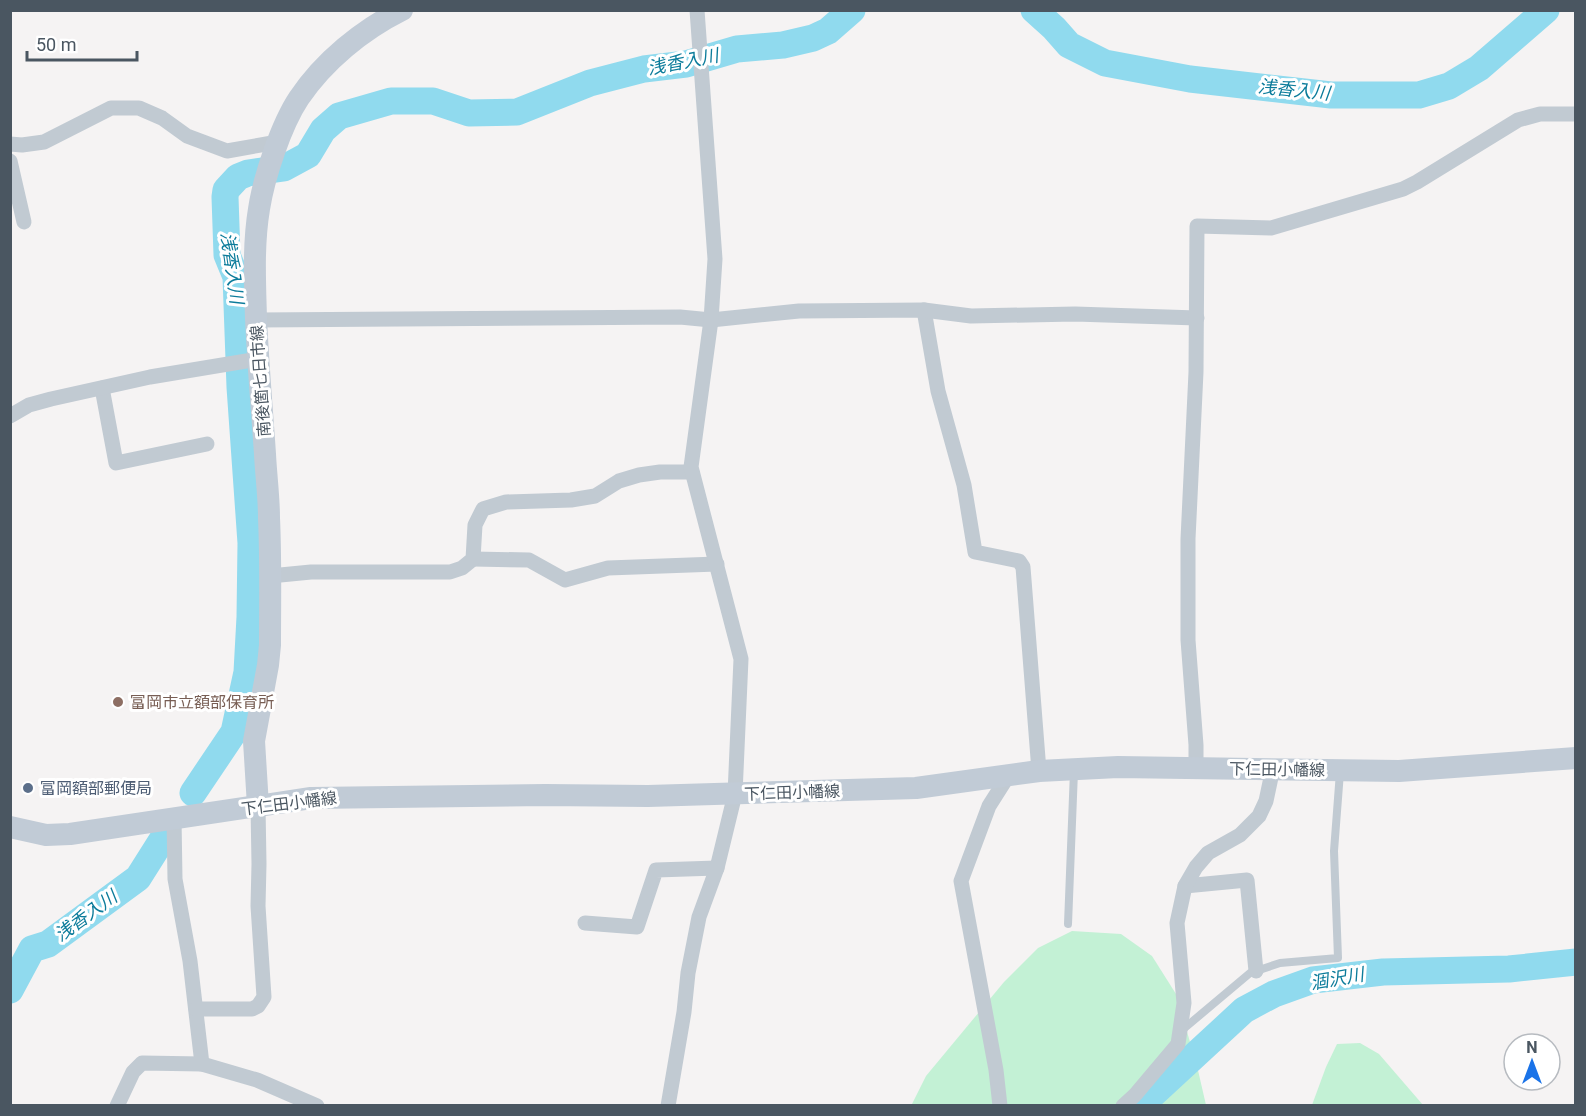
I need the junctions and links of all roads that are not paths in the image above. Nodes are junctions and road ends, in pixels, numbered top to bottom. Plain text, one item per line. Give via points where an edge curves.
1 (697, 10) edge
2 (394, 12) edge
3 (1575, 114) edge
4 (10, 144) edge
5 (276, 148) junction
6 (10, 161) edge
7 (24, 222) dead end
8 (924, 310) junction
9 (1197, 318) junction
10 (256, 320) junction
11 (711, 320) junction
12 (242, 362) junction
13 (102, 388) junction
14 (10, 416) edge
15 (207, 444) dead end
16 (692, 472) junction
17 (472, 558) junction
18 (717, 564) junction
19 (270, 576) junction
20 (1575, 758) edge
21 (1196, 768) junction
22 (1274, 768) junction
23 (1074, 770) junction
24 (1341, 770) junction
25 (1039, 771) junction
26 (1008, 776) junction
27 (735, 794) junction
28 (258, 806) junction
29 (174, 818) junction
30 (10, 827) edge
31 (717, 868) junction
32 (1185, 886) junction
33 (585, 923) dead end
34 (1068, 924) dead end
35 (1256, 971) junction
36 (196, 1009) junction
37 (1180, 1031) junction
38 (202, 1064) junction
39 (117, 1106) edge
40 (317, 1106) edge
41 (668, 1106) edge
42 (1000, 1106) edge
43 (1122, 1106) edge

1 - 11 street via 715,259
2 - 5 main road, 南後箇七日市線 via 349,45 313,81 298,99
3 - 9 street via 1540,114 1518,120 1418,182 1271,228 1197,226
4 - 5 street via 44,142 111,108 139,108 162,117 187,136 227,151
5 - 10 main road, 南後箇七日市線 via 259,211
6 - 7 street
8 - 9 street via 972,316
8 - 11 street via 799,311
8 - 25 street via 938,391 964,485 975,552 1019,561 1023,567
9 - 21 street via 1188,540 1188,640
10 - 11 street
10 - 12 main road, 南後箇七日市線
11 - 16 street
12 - 13 street
12 - 19 main road, 南後箇七日市線 via 269,517
13 - 14 street via 29,405
13 - 15 street via 116,463
16 - 17 street via 639,475 619,481 595,496 506,502 483,509 476,525
16 - 18 street
17 - 18 street via 529,560 565,580 608,568
17 - 19 street via 462,568 450,572 311,572
18 - 27 street via 741,658
19 - 28 main road, 南後箇七日市線 via 270,645 254,741
20 - 24 main road, 下仁田小幡線 via 1399,771
21 - 22 main road, 下仁田小幡線
21 - 23 main road, 下仁田小幡線
22 - 24 main road, 下仁田小幡線
22 - 32 street via 1259,816 1240,835 1208,853
23 - 25 main road, 下仁田小幡線
23 - 34 lane
24 - 35 lane via 1334,851 1338,958 1280,963
25 - 26 main road, 下仁田小幡線
26 - 27 main road, 下仁田小幡線 via 916,788
26 - 42 street via 989,806 961,881
27 - 28 main road, 下仁田小幡線 via 360,796
27 - 31 street
28 - 29 main road, 下仁田小幡線
28 - 36 street via 258,906 264,997 252,1009
29 - 30 main road, 下仁田小幡線 via 70,834 46,835
29 - 36 street via 175,879
31 - 33 street via 656,870 637,927
31 - 41 street via 699,917
32 - 35 street via 1247,880
32 - 37 street via 1177,923 1184,1003
35 - 37 lane
36 - 38 street
37 - 43 street via 1178,1044
38 - 39 street via 141,1063
38 - 40 street via 257,1080

